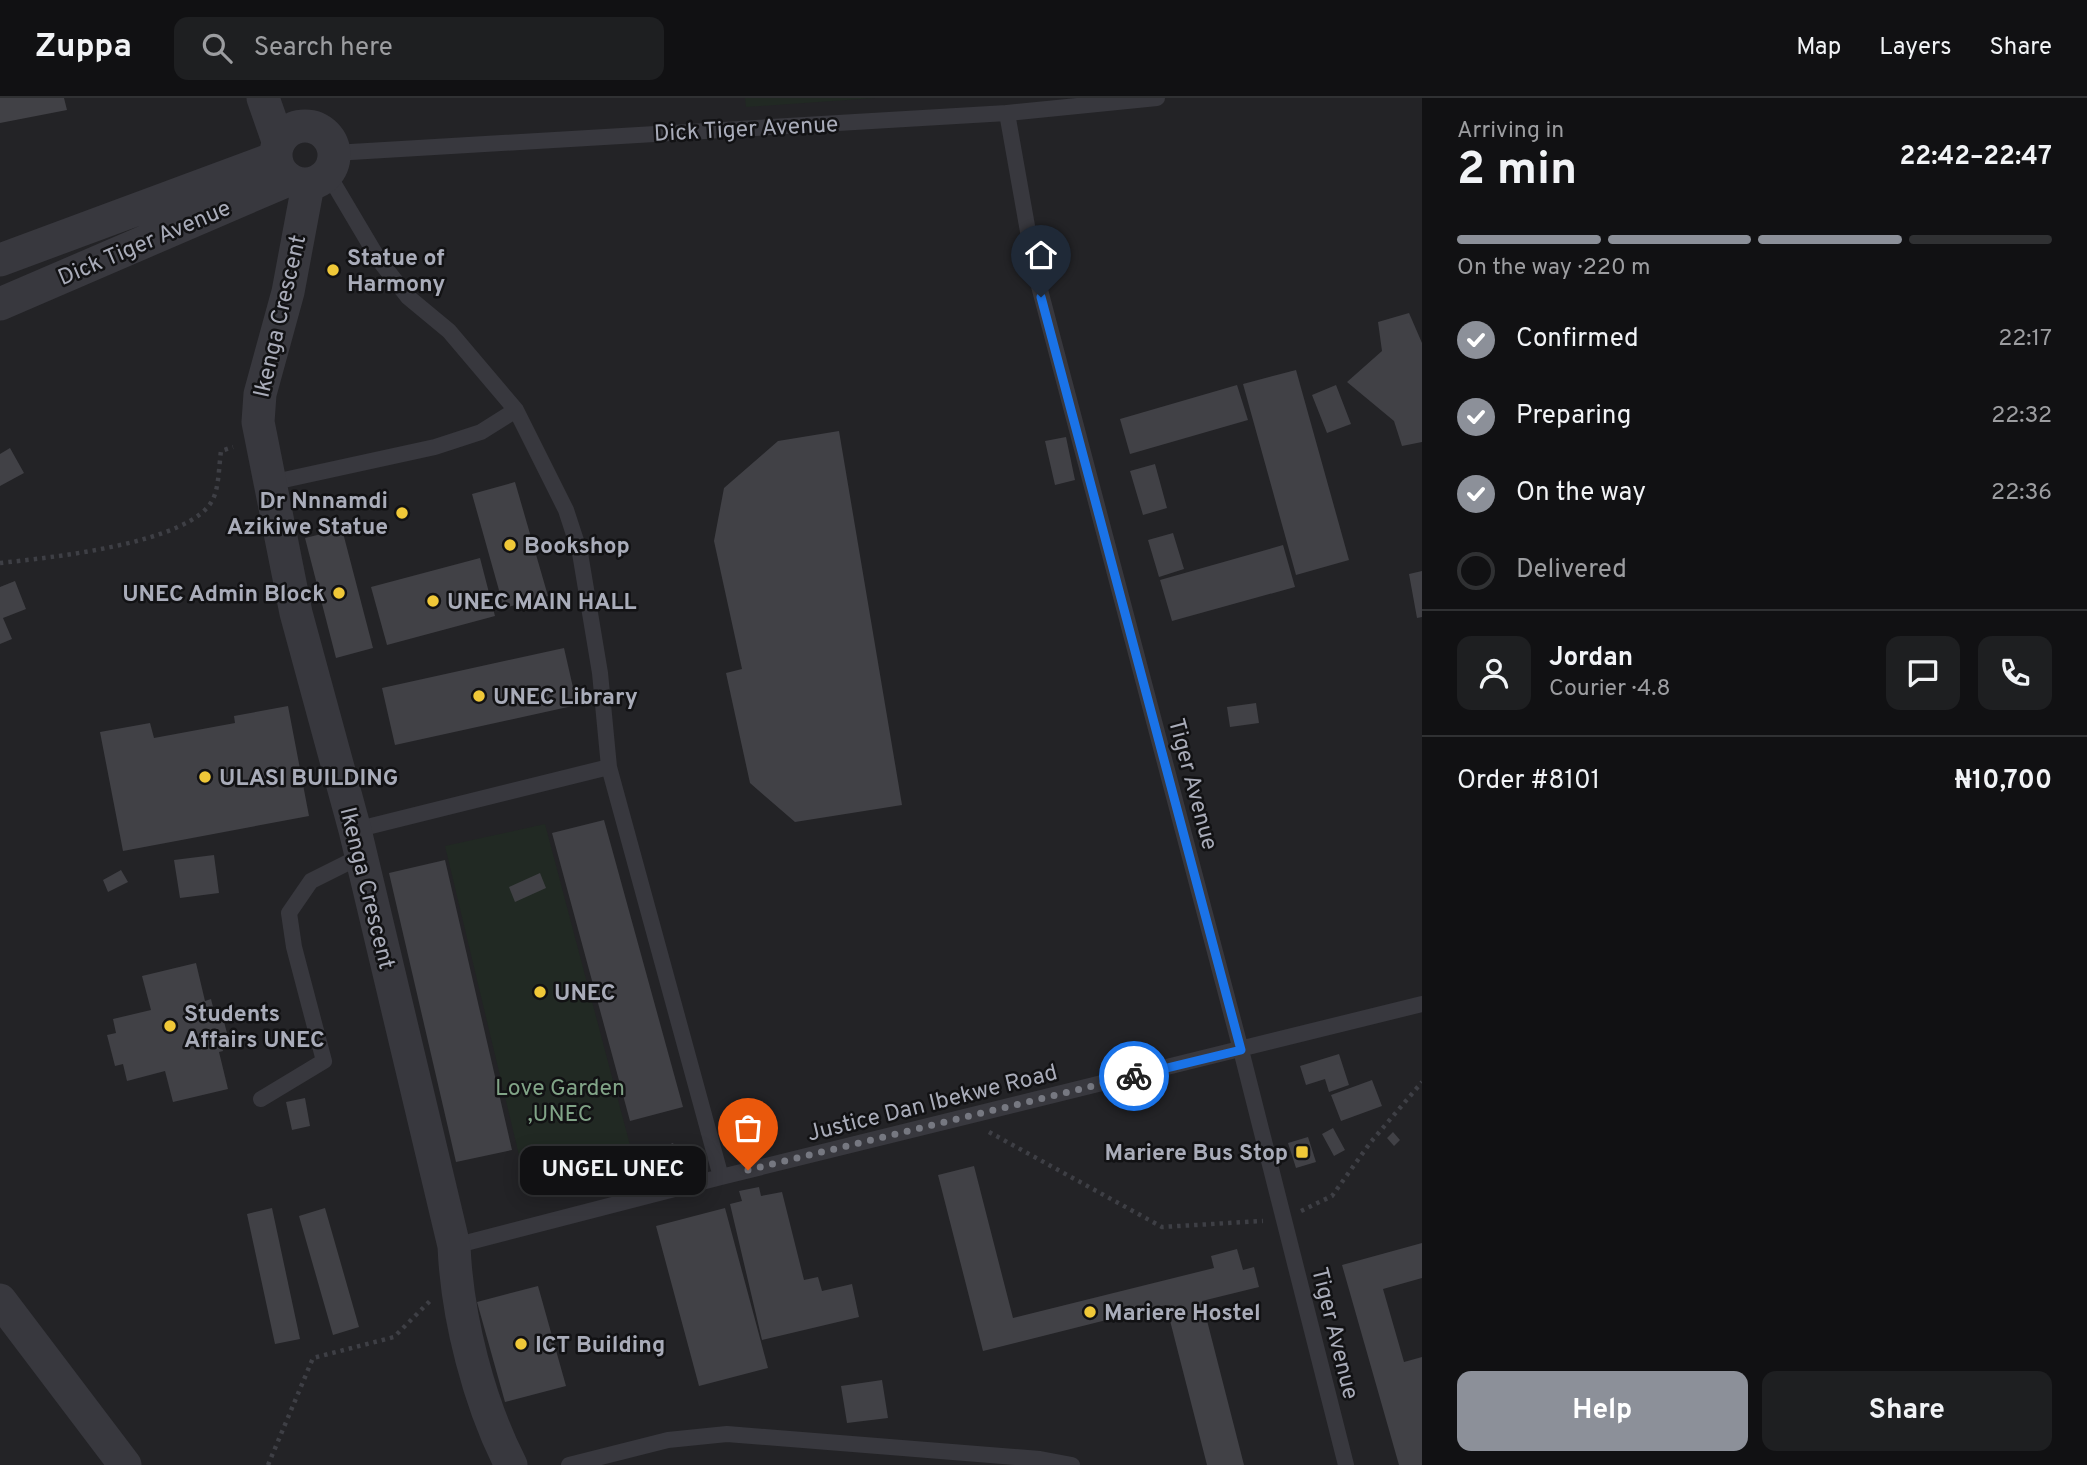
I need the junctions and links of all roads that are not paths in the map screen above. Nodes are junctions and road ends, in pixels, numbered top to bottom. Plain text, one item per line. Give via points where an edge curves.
1 (263, 98) edge
2 (1157, 98) edge
3 (308, 113) edge
4 (1007, 113) junction
5 (302, 165) junction
6 (0, 260) edge
7 (0, 304) edge
8 (516, 410) junction
9 (270, 483) junction
10 (609, 768) junction
11 (358, 843) junction
12 (1422, 1004) edge
13 (1241, 1050) junction
14 (261, 1099) dead end
15 (720, 1177) junction
16 (455, 1261) junction
17 (0, 1300) edge
18 (125, 1465) edge
19 (512, 1465) edge
20 (569, 1465) edge
21 (1072, 1465) edge
22 (1346, 1465) edge

1 - 5 street
2 - 4 lane, Dick Tiger Avenue
3 - 5 street via 293,128
4 - 5 lane, Dick Tiger Avenue
4 - 13 lane, Tiger Avenue via 1035,271
5 - 6 street, Dick Tiger Avenue
5 - 7 street, Dick Tiger Avenue
5 - 8 lane via 408,297 449,331
5 - 9 street, Ikenga Crescent via 288,292 257,409
8 - 9 lane via 481,432 435,447
8 - 10 lane via 566,510 580,554 600,673
9 - 11 street, Ikenga Crescent via 296,613
10 - 11 lane
10 - 15 lane
11 - 14 lane via 311,881 289,913 324,1061
11 - 16 street, Ikenga Crescent
12 - 13 lane, Justice Dan Ibekwe Road
13 - 15 lane, Justice Dan Ibekwe Road
13 - 22 lane, Tiger Avenue
15 - 16 lane, Justice Dan Ibekwe Road
16 - 19 street, Ikenga Crescent via 484,1400
17 - 18 street
20 - 21 lane via 668,1440 727,1434

